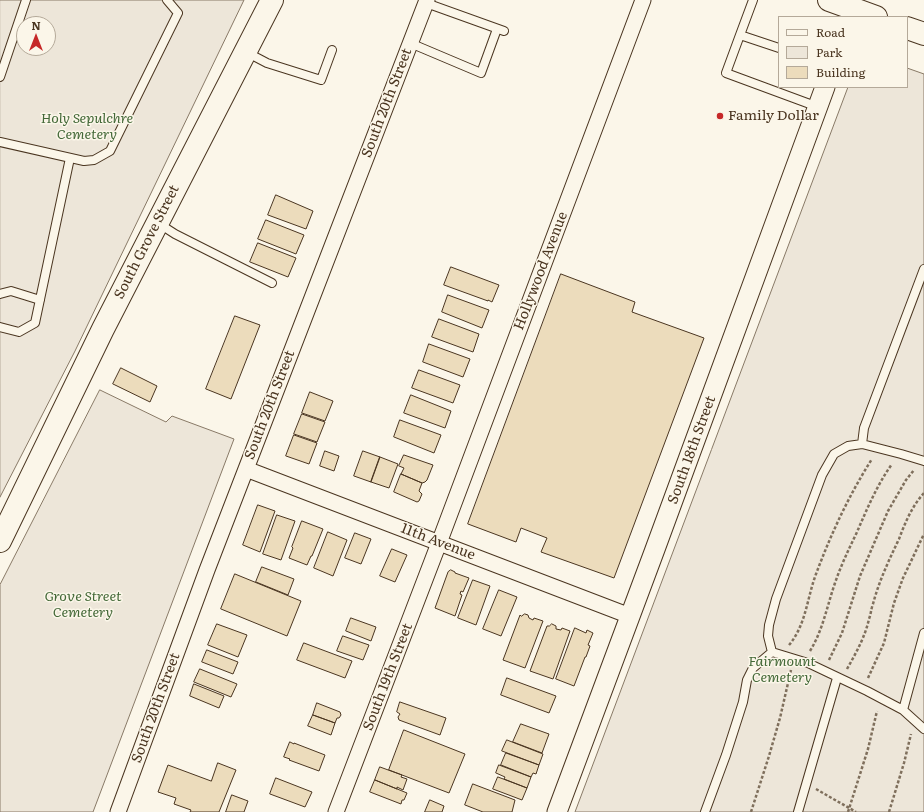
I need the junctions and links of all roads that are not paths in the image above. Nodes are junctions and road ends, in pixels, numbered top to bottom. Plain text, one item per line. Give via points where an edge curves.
1 (26, 0) edge
2 (168, 0) edge
3 (272, 0) edge
4 (643, 0) edge
5 (753, 0) edge
6 (829, 0) edge
7 (426, 1) edge
8 (854, 9) edge
9 (873, 16) edge
10 (908, 28) edge
11 (924, 34) edge
12 (740, 35) junction
13 (410, 43) junction
14 (778, 48) edge
15 (332, 50) dead end
16 (245, 52) junction
17 (0, 77) edge
18 (825, 88) edge
19 (818, 107) junction
20 (0, 142) edge
21 (70, 158) junction
22 (158, 222) junction
23 (924, 269) edge
24 (272, 283) dead end
25 (0, 294) edge
26 (40, 300) junction
27 (0, 327) edge
28 (862, 444) junction
29 (924, 461) edge
30 (246, 469) junction
31 (0, 541) edge
32 (439, 543) junction
33 (630, 616) junction
34 (924, 633) edge
35 (772, 652) junction
36 (837, 678) junction
37 (903, 710) junction
38 (924, 729) edge
39 (118, 812) edge
40 (336, 812) edge
41 (557, 812) edge
42 (705, 812) edge
43 (798, 812) edge

1 - 17 lane
2 - 21 lane via 178,13 110,151 94,160
3 - 16 main road, South Grove Street
4 - 32 street, Hollywood Avenue
5 - 12 lane
6 - 8 main road
7 - 13 street, South 20th Street
7 - 13 lane via 500,30 481,73
8 - 9 main road
10 - 11 main road
12 - 14 lane
12 - 19 lane via 726,73
13 - 30 street, South 20th Street
15 - 16 lane via 321,80 267,63
16 - 22 main road, South Grove Street
18 - 19 street, South 18th Street
19 - 33 street, South 18th Street
20 - 21 lane
21 - 26 lane
22 - 24 lane via 175,234
22 - 31 main road, South Grove Street
23 - 28 lane via 864,428
25 - 26 lane via 11,291
26 - 27 lane via 35,323 19,332
28 - 29 lane
28 - 35 lane via 848,446 834,454 822,475 776,599 768,636
30 - 32 street, 11th Avenue
30 - 39 street, South 20th Street
32 - 33 street, 11th Avenue
32 - 40 street, South 19th Street
33 - 41 street, South 18th Street
34 - 37 lane
35 - 36 lane via 808,663
35 - 42 lane via 753,668 747,680 743,702
36 - 37 lane
36 - 43 lane
37 - 38 lane

